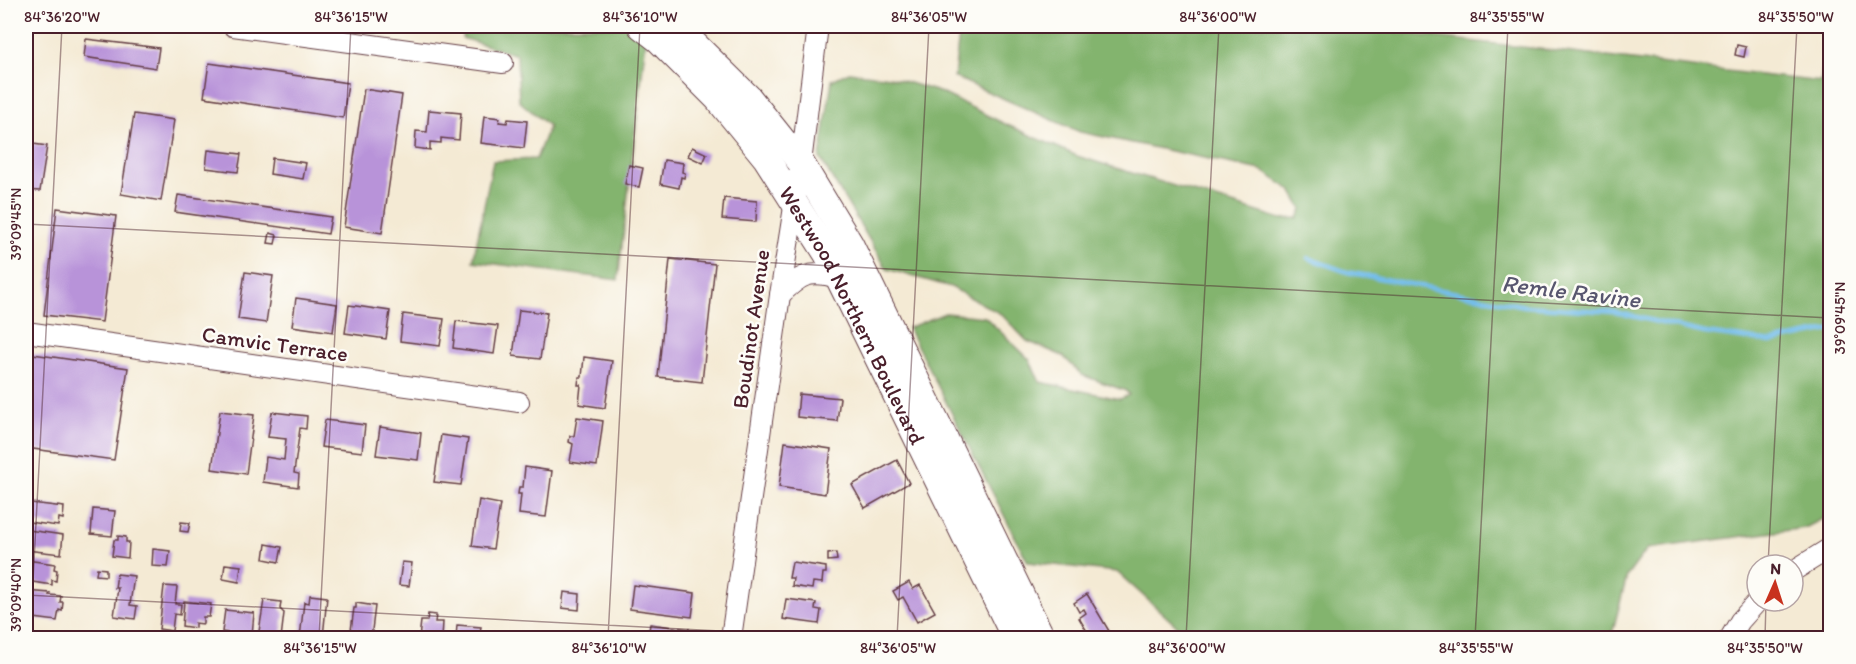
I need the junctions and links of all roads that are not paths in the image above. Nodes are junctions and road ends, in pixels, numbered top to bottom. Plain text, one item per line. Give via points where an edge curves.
1 (233, 26) edge
2 (641, 26) edge
3 (676, 26) edge
4 (818, 26) edge
5 (504, 63) dead end
6 (801, 163) junction
7 (795, 204) junction
8 (838, 278) junction
9 (780, 295) junction
10 (26, 332) edge
11 (519, 402) dead end
12 (997, 545) junction
13 (1830, 548) edge
14 (973, 556) junction
15 (1805, 563) edge
16 (1747, 613) edge
17 (730, 639) edge
18 (1015, 639) edge
19 (1042, 639) edge
20 (1730, 639) edge

1 - 5 street
2 - 7 main road, Westwood Northern Boulevard via 717,98 766,158
3 - 6 main road, Westwood Northern Boulevard via 749,99
4 - 6 street, Boudinot Avenue
6 - 7 street, Boudinot Avenue
6 - 12 main road, Westwood Northern Boulevard via 850,244
7 - 8 main road, Westwood Northern Boulevard
7 - 9 street, Boudinot Avenue
8 - 9 street via 805,275
8 - 14 main road, Westwood Northern Boulevard
9 - 17 street, Boudinot Avenue
10 - 11 street, Camvic Terrace
12 - 14 main road
12 - 19 main road, Westwood Northern Boulevard
13 - 15 street
14 - 18 main road, Westwood Northern Boulevard
16 - 20 street

